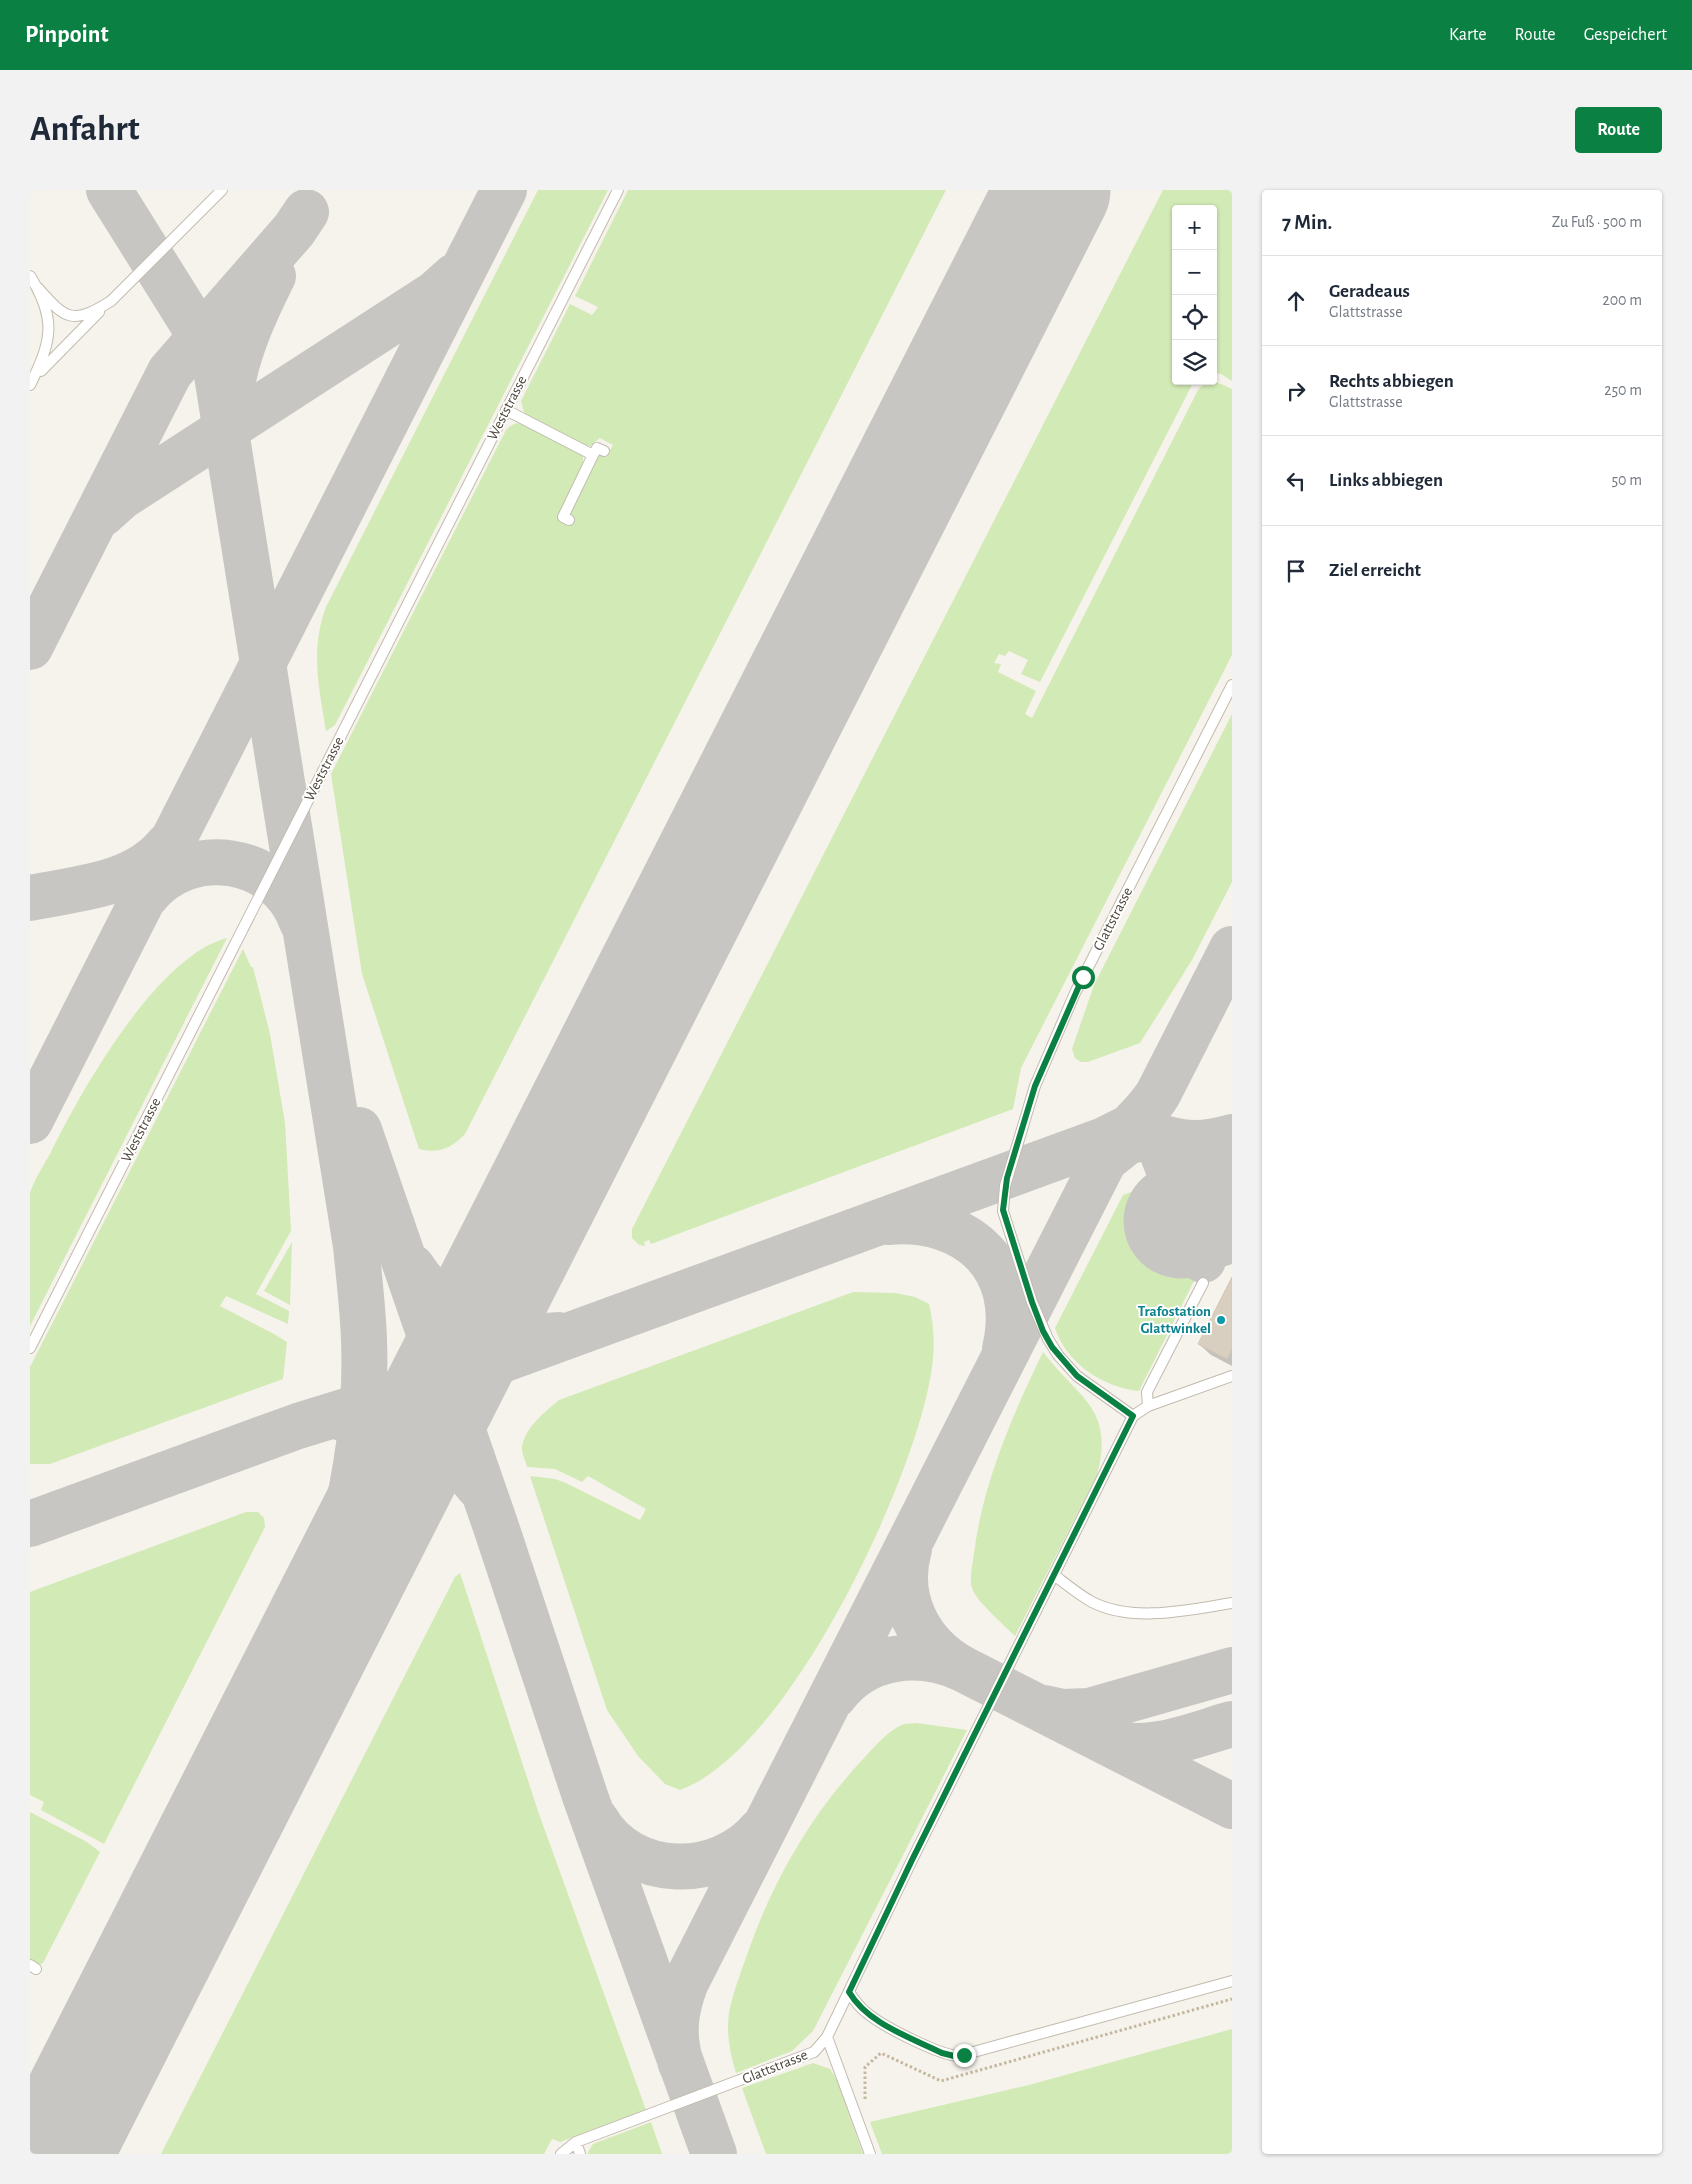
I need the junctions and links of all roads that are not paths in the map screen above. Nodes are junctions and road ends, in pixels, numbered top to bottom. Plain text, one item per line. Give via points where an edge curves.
1 (221, 190) edge
2 (618, 190) edge
3 (30, 276) edge
4 (38, 288) junction
5 (111, 301) junction
6 (31, 383) edge
7 (506, 410) junction
8 (604, 451) dead end
9 (593, 455) junction
10 (569, 520) dead end
11 (1232, 685) edge
12 (1203, 1282) dead end
13 (30, 1348) edge
14 (1232, 1376) edge
15 (1148, 1406) junction
16 (1133, 1416) junction
17 (1054, 1575) junction
18 (1232, 1603) edge
19 (1232, 1982) edge
20 (849, 1992) junction
21 (827, 2038) junction
22 (576, 2142) junction
23 (561, 2154) edge
24 (580, 2154) edge
25 (870, 2154) edge

1 - 5 lane
2 - 7 lane, Weststrasse
3 - 4 lane
4 - 5 lane via 57,310 72,316 93,313
4 - 6 lane via 47,312 48,334 46,353
5 - 6 lane
7 - 9 lane
7 - 13 lane, Weststrasse
8 - 9 lane via 597,448
9 - 10 lane via 563,517
11 - 16 lane, Glattstrasse via 1075,993 1035,1086 1005,1186 1003,1210 1032,1302 1048,1339 1077,1376
12 - 15 lane via 1147,1392
14 - 15 lane
15 - 16 lane
16 - 17 lane, Glattstrasse
17 - 18 lane via 1091,1601 1131,1612 1171,1611
17 - 20 lane, Glattstrasse
19 - 20 lane via 959,2056 942,2053 874,2018 861,2009
20 - 21 lane, Glattstrasse
21 - 22 lane, Glattstrasse via 814,2052
21 - 25 lane
22 - 23 lane, Glattstrasse
22 - 24 lane

